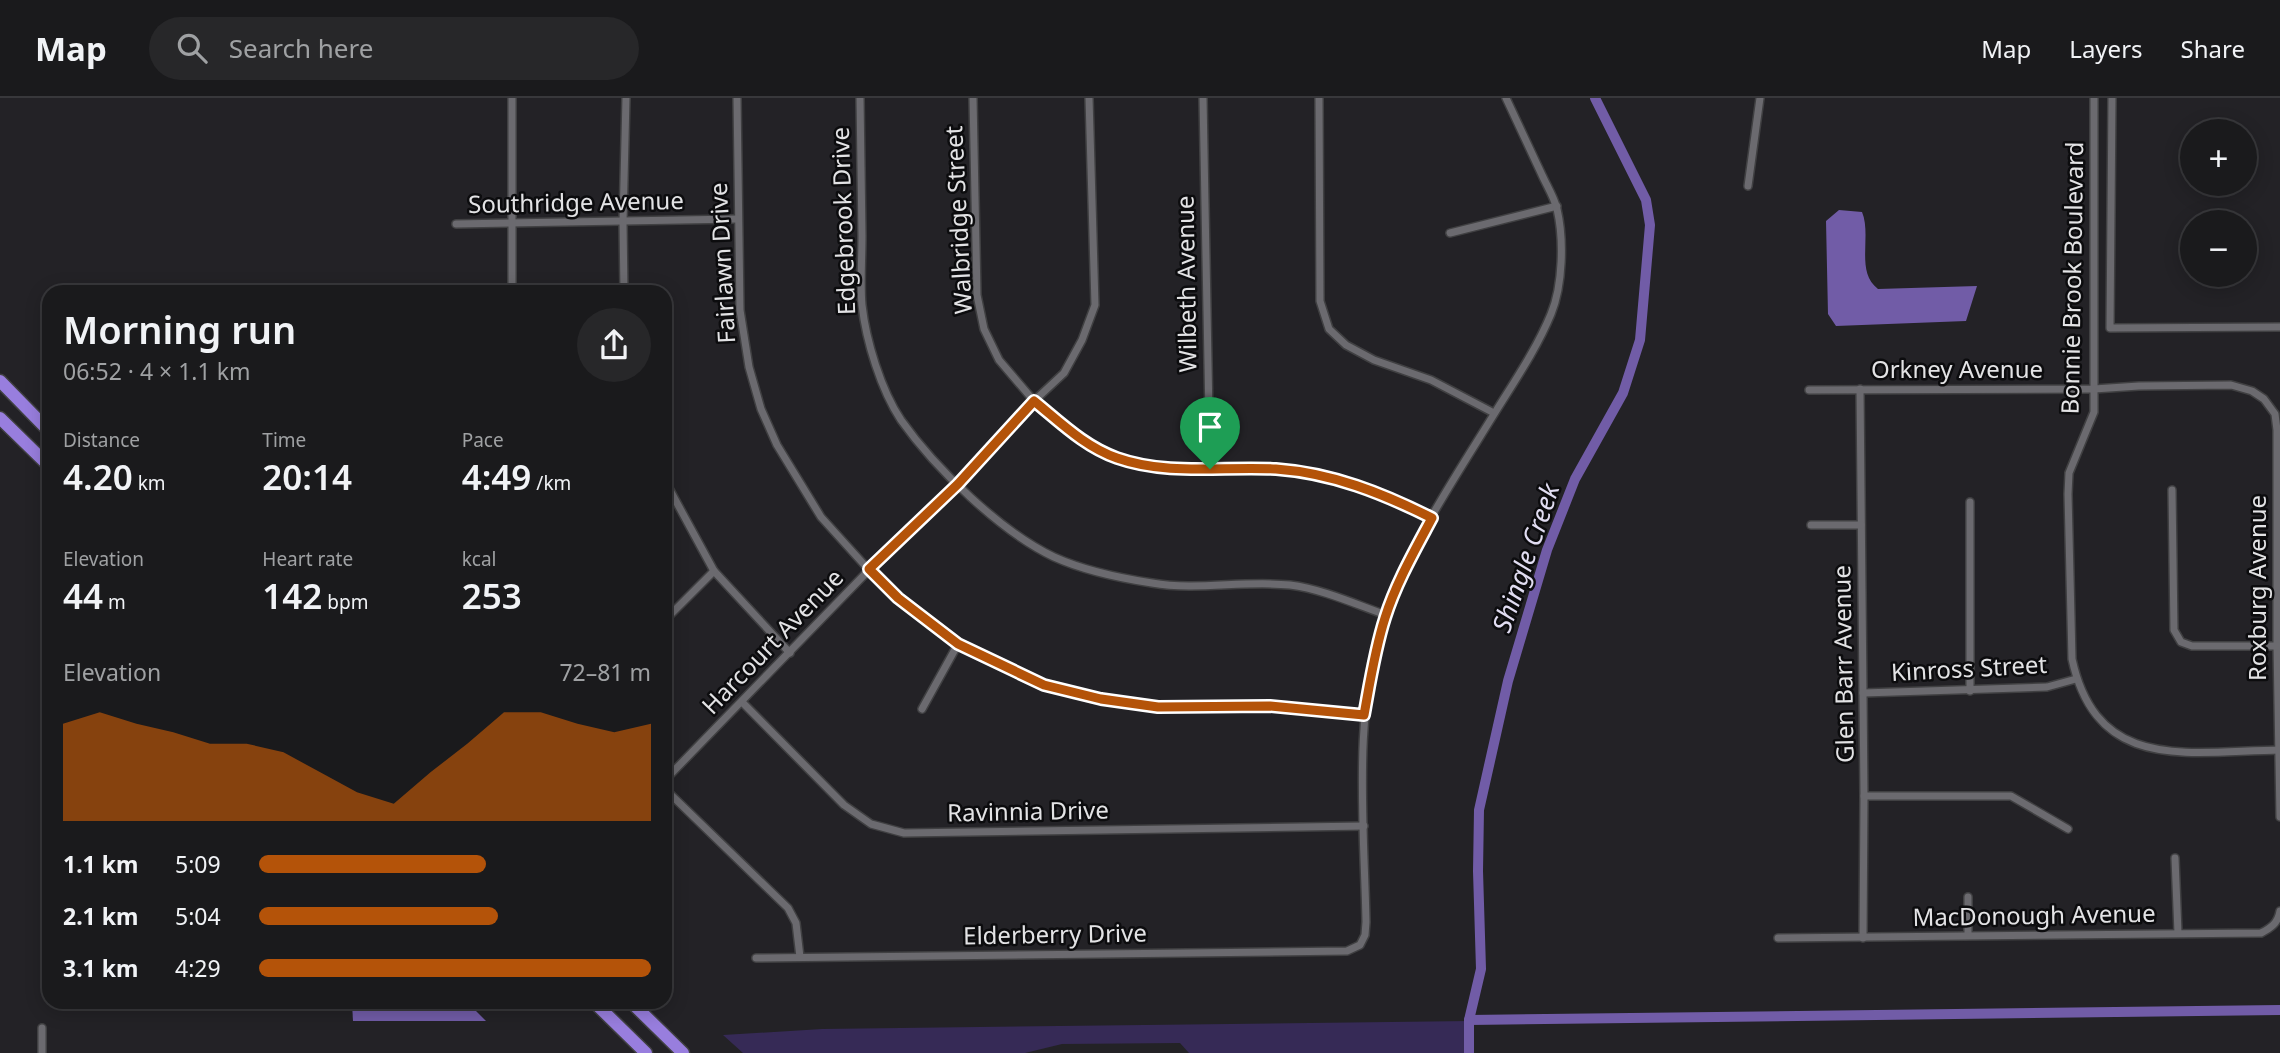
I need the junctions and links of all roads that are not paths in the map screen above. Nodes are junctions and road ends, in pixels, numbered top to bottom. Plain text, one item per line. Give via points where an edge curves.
1 (512, 98) edge
2 (626, 98) edge
3 (737, 98) edge
4 (860, 98) edge
5 (973, 98) edge
6 (1089, 98) edge
7 (1203, 98) edge
8 (1319, 98) edge
9 (1506, 98) edge
10 (1760, 98) edge
11 (2095, 98) edge
12 (2112, 98) edge
13 (1748, 186) dead end
14 (1557, 206) junction
15 (738, 219) junction
16 (623, 222) junction
17 (511, 224) junction
18 (456, 225) dead end
19 (1450, 233) dead end
20 (512, 285) edge
21 (624, 285) edge
22 (2280, 327) edge
23 (0, 382) edge
24 (2231, 385) joint
25 (1860, 389) junction
26 (2094, 389) junction
27 (1809, 390) dead end
28 (1034, 401) junction
29 (1494, 414) junction
30 (0, 418) edge
31 (42, 423) edge
32 (42, 459) edge
33 (1210, 469) junction
34 (958, 484) junction
35 (2172, 490) dead end
36 (672, 494) edge
37 (1970, 502) dead end
38 (1432, 518) junction
39 (1811, 525) dead end
40 (1861, 525) junction
41 (869, 569) junction
42 (714, 571) junction
43 (672, 614) edge
44 (1385, 615) junction
45 (958, 644) junction
46 (2277, 646) junction
47 (790, 653) junction
48 (2076, 680) junction
49 (1970, 691) junction
50 (1863, 693) junction
51 (743, 702) junction
52 (922, 709) dead end
53 (1364, 715) junction
54 (2280, 750) edge
55 (672, 773) edge
56 (672, 796) edge
57 (1864, 796) junction
58 (2280, 817) edge
59 (1364, 826) junction
60 (2068, 829) dead end
61 (2175, 858) dead end
62 (1968, 897) dead end
63 (2280, 911) edge
64 (2178, 933) junction
65 (1968, 935) junction
66 (1778, 938) dead end
67 (1863, 938) junction
68 (800, 957) junction
69 (756, 958) dead end
70 (601, 1009) edge
71 (638, 1009) edge
72 (42, 1028) dead end
73 (42, 1053) edge
74 (646, 1053) edge
75 (683, 1053) edge

1 - 17 street
2 - 16 street
3 - 15 street, Fairlawn Drive
4 - 34 street, Edgebrook Drive via 862,305 869,340 900,419
5 - 28 street, Walbridge Street via 977,295 984,329 999,360
6 - 28 street, Harcourt Avenue via 1095,305 1064,373
7 - 33 street, Wilbeth Avenue
8 - 29 street via 1320,301 1329,328 1346,345 1374,360 1431,380
9 - 14 street
10 - 13 street
11 - 26 street, Bonnie Brook Boulevard
12 - 22 street via 2110,328
14 - 19 street
14 - 29 street via 1562,242 1552,312
15 - 16 street, Southridge Avenue
15 - 41 street, Fairlawn Drive via 740,310 761,409 821,517
16 - 17 street, Southridge Avenue
16 - 21 street
17 - 18 street, Southridge Avenue
17 - 20 street
23 - 31 highway
24 - 26 street, Orkney Avenue
24 - 46 street, Roxburg Avenue via 2252,391 2275,414
25 - 26 street, Orkney Avenue
25 - 27 street, Orkney Avenue
25 - 40 street, Glen Barr Avenue
26 - 48 street, Bonnie Brook Boulevard via 2094,412 2076,453 2069,484
28 - 33 street, Walbridge Street via 1092,447 1116,458 1156,468
28 - 34 street, Harcourt Avenue
29 - 38 street
30 - 32 highway
33 - 38 street, Walbridge Street via 1276,469 1332,477
34 - 41 street, Harcourt Avenue
34 - 44 street, Edgebrook Drive via 1010,531 1055,557 1102,574 1156,584 1288,585
35 - 46 street via 2174,630 2181,642 2192,646
36 - 42 street
37 - 49 street
38 - 44 street
39 - 40 street
40 - 50 street, Glen Barr Avenue
41 - 45 street, Fairlawn Drive
41 - 47 street, Harcourt Avenue
42 - 43 street
42 - 47 street
44 - 53 street
45 - 52 street
45 - 53 street, Fairlawn Drive via 1044,685 1101,699 1158,707 1270,706
46 - 54 street, Roxburg Avenue
47 - 51 street, Harcourt Avenue
48 - 49 street, Kinross Street via 2047,687
48 - 54 street, Bonnie Brook Boulevard via 2100,721 2148,749
49 - 50 street, Kinross Street
50 - 57 street, Glen Barr Avenue
51 - 55 street, Harcourt Avenue
51 - 59 street, Ravinnia Drive via 844,805 871,824 904,833
53 - 59 street
54 - 58 street, Roxburg Avenue
56 - 68 street via 788,908 796,923
57 - 60 street via 2011,796
57 - 67 street, Glen Barr Avenue
59 - 68 street, Elderberry Drive via 1366,922 1360,945 1354,949
61 - 64 street
62 - 65 street
63 - 64 street, MacDonough Avenue via 2271,928 2261,933
64 - 65 street, MacDonough Avenue
65 - 67 street, MacDonough Avenue
66 - 67 street, MacDonough Avenue
68 - 69 street, Elderberry Drive
70 - 74 highway
71 - 75 highway
72 - 73 street

